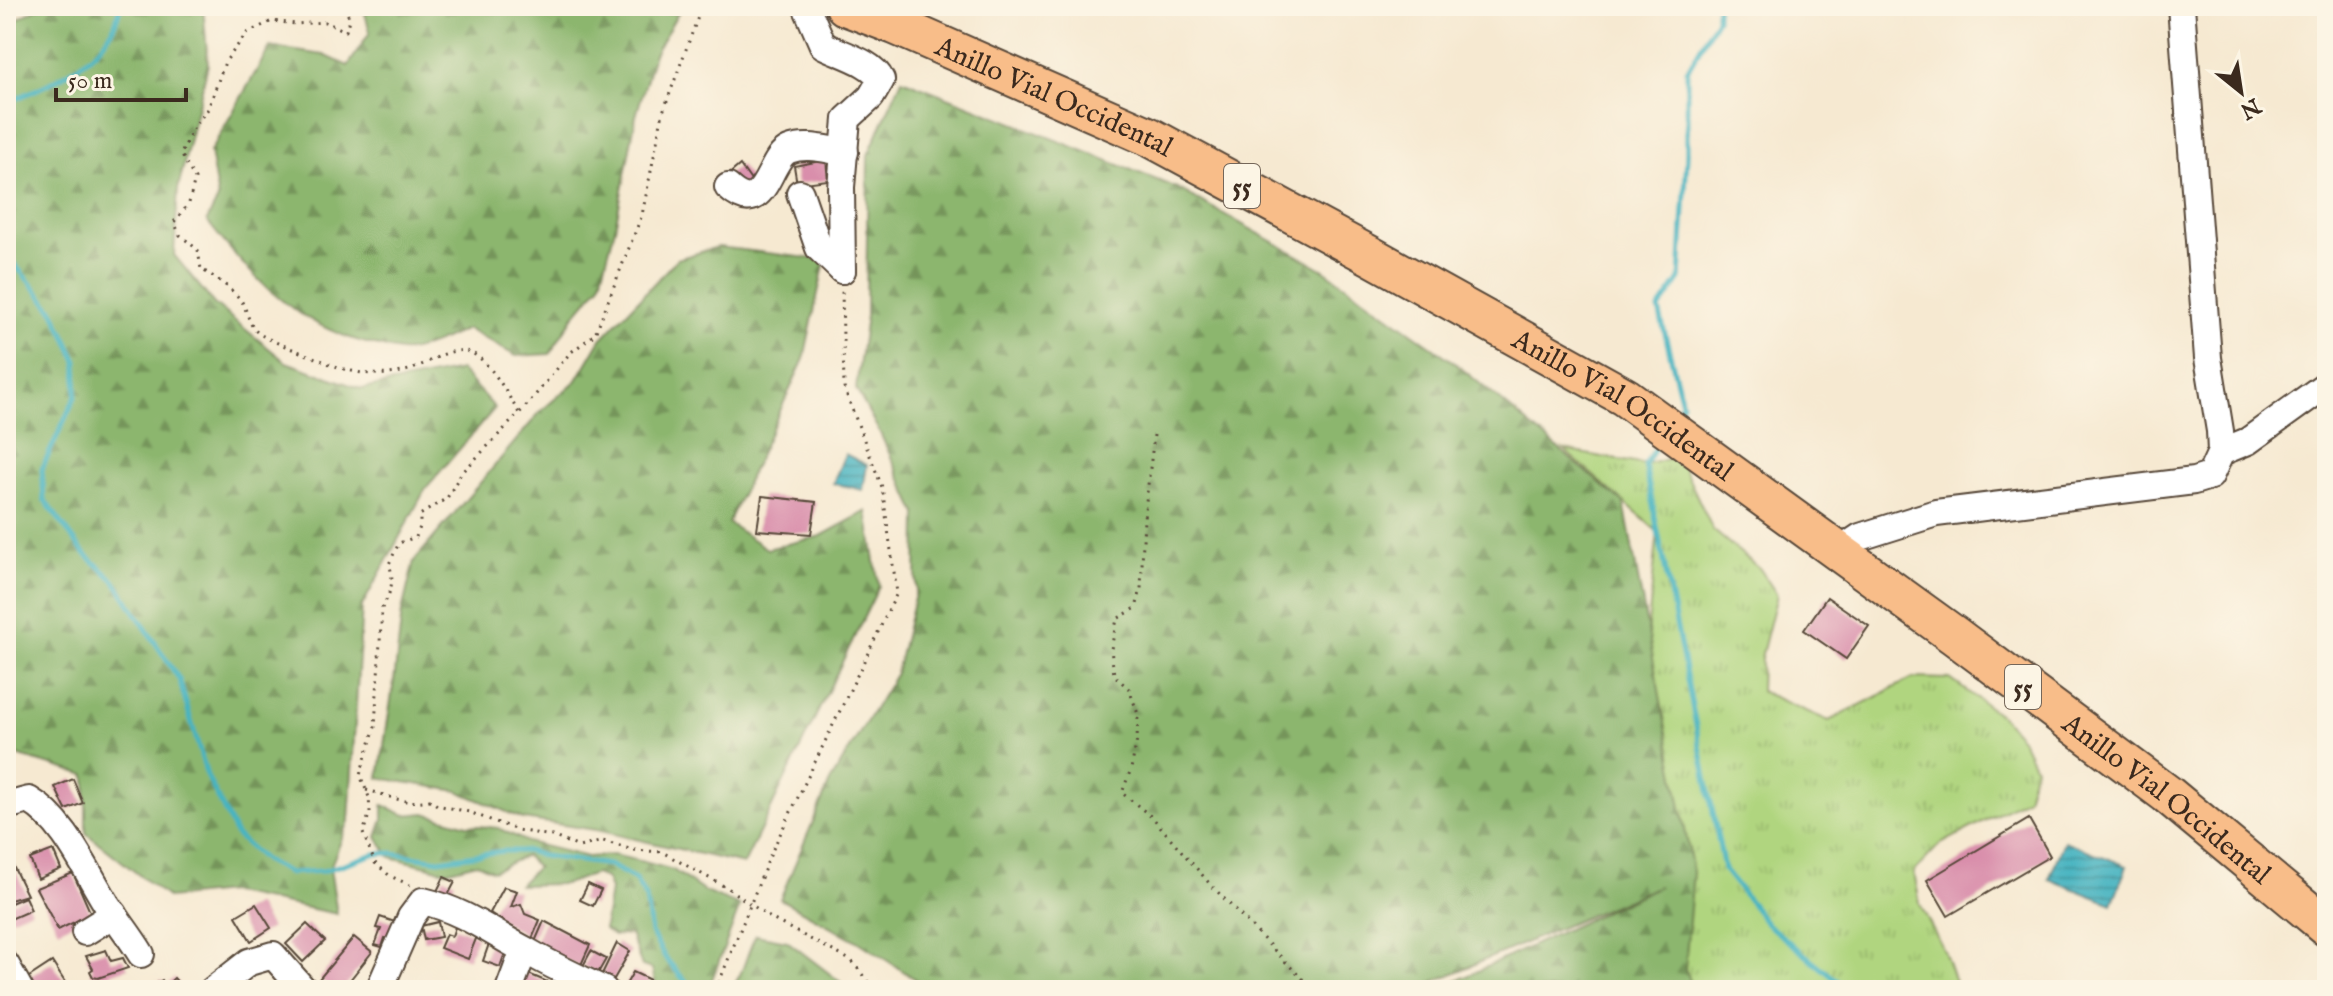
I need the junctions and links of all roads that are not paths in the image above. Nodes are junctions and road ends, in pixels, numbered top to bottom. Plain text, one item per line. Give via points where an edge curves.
1 (806, 6) edge
2 (845, 6) edge
3 (2181, 6) edge
4 (845, 152) junction
5 (728, 187) dead end
6 (800, 193) dead end
7 (2327, 384) edge
8 (2221, 452) junction
9 (1839, 551) junction
10 (6, 806) edge
11 (114, 914) junction
12 (2324, 921) edge
13 (85, 932) dead end
14 (524, 950) junction
15 (141, 954) dead end
16 (6, 965) edge
17 (20, 990) edge
18 (213, 990) edge
19 (304, 990) edge
20 (379, 990) edge
21 (509, 990) edge
22 (604, 990) edge

1 - 4 street via 823,45 867,66 881,80 847,119
2 - 9 highway, Anillo Vial Occidental / 55 via 1150,137 1371,256 1625,397
3 - 8 street via 2208,358
4 - 5 street via 789,150 756,195 739,195
4 - 6 street via 842,270 819,248
7 - 8 street via 2248,441
8 - 9 street via 2210,476 2194,481 1936,513 1860,537
9 - 12 highway, Anillo Vial Occidental / 55 via 2167,794
10 - 11 street via 29,800 45,809
11 - 13 street
11 - 15 street
14 - 20 street via 458,912 423,901
14 - 21 street
14 - 22 street
16 - 17 street
18 - 19 street via 249,962 273,955

